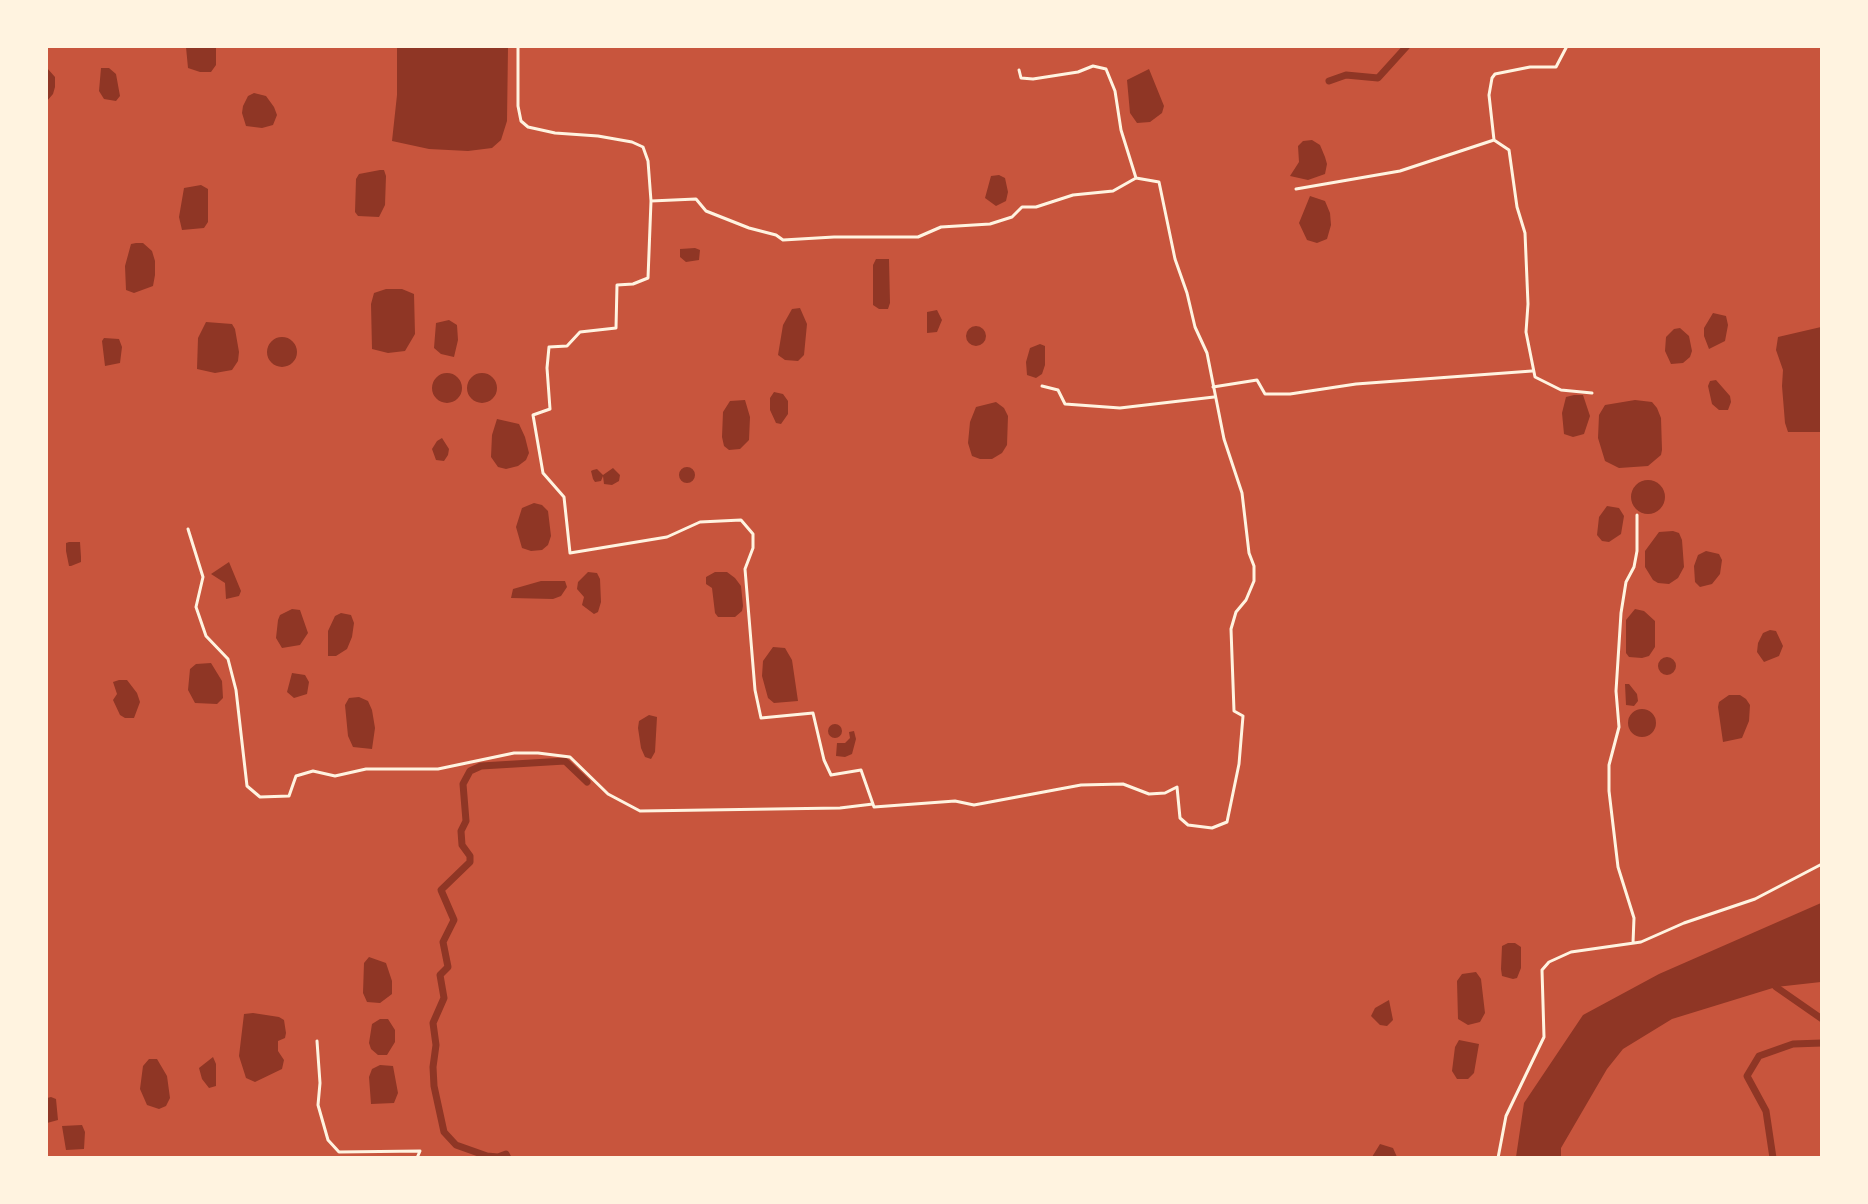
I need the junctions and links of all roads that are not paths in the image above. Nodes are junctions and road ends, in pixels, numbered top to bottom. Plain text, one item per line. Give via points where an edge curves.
1 (518, 46) edge
2 (1567, 46) edge
3 (1019, 70) dead end
4 (1494, 140) junction
5 (1136, 178) junction
6 (1296, 189) dead end
7 (651, 201) junction
8 (1532, 371) junction
9 (1042, 387) dead end
10 (1213, 387) junction
11 (1592, 393) dead end
12 (1214, 397) junction
13 (1637, 515) dead end
14 (188, 529) dead end
15 (873, 804) junction
16 (1821, 864) edge
17 (1633, 943) junction
18 (317, 1041) dead end
19 (417, 1158) edge
20 (1498, 1158) edge

1 - 7 street via 520,121 528,127 555,133 598,136 643,147
2 - 4 street via 1556,67 1495,74 1489,95
3 - 5 street via 1021,78 1033,79 1093,66 1106,69
4 - 6 street via 1400,171
4 - 8 street via 1509,150 1525,233 1526,332
5 - 7 street via 1113,191 1022,207 1012,217 990,224 941,227 918,237 783,240 776,234 748,228 706,211 696,198
5 - 10 street via 1159,182 1175,259 1207,353
7 - 15 street via 648,278 617,285 616,327 580,332 567,346 549,347 550,409 533,415 543,473 564,497 570,553 667,537 700,522 741,520 753,534 753,548 745,568 761,718 813,713 831,775 861,770
8 - 10 street via 1356,384 1290,394 1265,394 1257,380
8 - 11 street via 1534,377 1561,390
9 - 12 street via 1058,390 1065,404 1120,408
10 - 12 street
12 - 15 street via 1230,463 1242,493 1254,566 1254,581 1231,629 1234,711 1243,716 1244,732 1227,822 1212,828 1188,825 1180,818 1177,787 1166,793 1149,794 1123,784 1081,785 974,805 955,801 874,807
13 - 17 street via 1637,551 1621,613 1618,727 1609,791 1617,859 1634,918
14 - 15 street via 203,578 196,607 206,636 228,659 236,690 247,786 260,797 290,796 296,776 313,771 335,776 366,769 438,769 514,753 570,757 608,794 640,811 840,808
16 - 17 street via 1755,899
17 - 20 street via 1571,952 1549,962 1542,970 1544,1037 1506,1116
18 - 19 street via 318,1104 322,1126 333,1146 339,1152 420,1151

